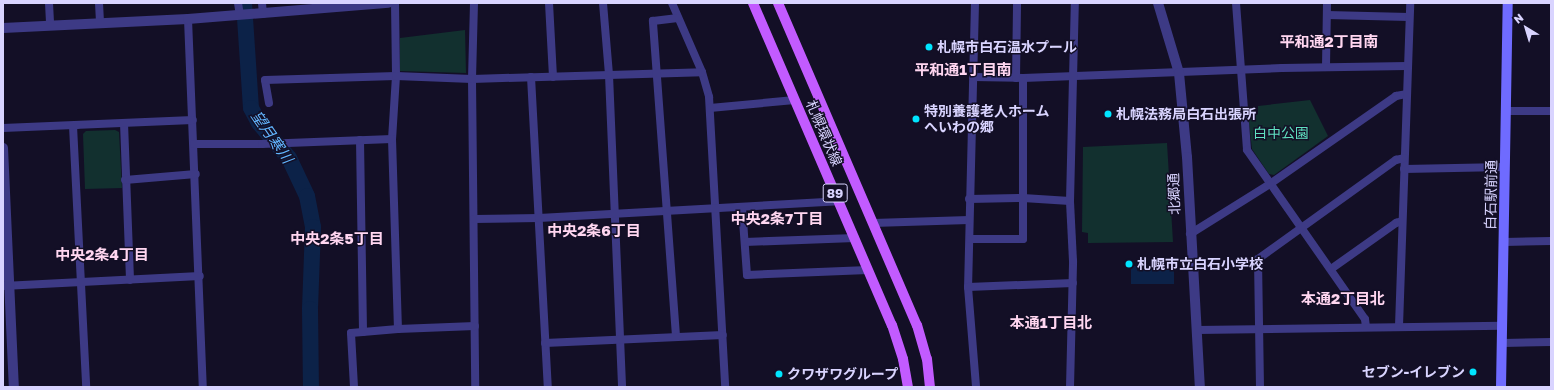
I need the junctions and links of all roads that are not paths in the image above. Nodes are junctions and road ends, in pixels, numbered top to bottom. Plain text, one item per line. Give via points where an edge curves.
1 (49, 3) edge
2 (99, 3) edge
3 (238, 3) edge
4 (262, 3) edge
5 (388, 3) edge
6 (395, 3) edge
7 (474, 3) edge
8 (549, 3) edge
9 (603, 3) edge
10 (672, 3) edge
11 (753, 3) edge
12 (778, 3) edge
13 (975, 3) edge
14 (1017, 3) edge
15 (1075, 3) edge
16 (1158, 3) edge
17 (1236, 3) edge
18 (1327, 3) edge
19 (1410, 3) edge
20 (1508, 3) edge
21 (260, 14) junction
22 (241, 15) junction
23 (1327, 15) junction
24 (1409, 17) junction
25 (678, 18) junction
26 (188, 19) junction
27 (100, 23) junction
28 (50, 25) junction
29 (3, 28) edge
30 (1407, 66) junction
31 (1326, 67) junction
32 (1239, 70) junction
33 (702, 72) junction
34 (1179, 73) junction
35 (658, 74) junction
36 (609, 75) junction
37 (396, 76) junction
38 (1074, 76) junction
39 (531, 77) junction
40 (553, 77) junction
41 (973, 77) junction
42 (1019, 78) junction
43 (472, 79) junction
44 (1406, 94) junction
45 (795, 100) junction
46 (269, 102) dead end
47 (710, 108) junction
48 (1506, 111) junction
49 (1551, 111) edge
50 (193, 120) junction
51 (124, 123) junction
52 (77, 125) junction
53 (3, 128) edge
54 (392, 139) junction
55 (360, 140) junction
56 (194, 144) junction
57 (3, 148) edge
58 (1404, 158) junction
59 (1505, 167) junction
60 (1404, 169) junction
61 (196, 174) junction
62 (125, 180) junction
63 (1270, 184) junction
64 (1023, 198) junction
65 (969, 199) junction
66 (839, 201) junction
67 (1070, 201) junction
68 (742, 207) junction
69 (717, 208) junction
70 (666, 211) junction
71 (614, 214) junction
72 (539, 218) junction
73 (474, 219) junction
74 (969, 220) junction
75 (1402, 221) junction
76 (873, 223) junction
77 (1300, 227) junction
78 (1190, 234) junction
79 (855, 238) junction
80 (970, 239) junction
81 (1551, 241) edge
82 (745, 242) junction
83 (1504, 242) junction
84 (1331, 269) junction
85 (868, 270) junction
86 (200, 276) junction
87 (130, 280) junction
88 (81, 282) junction
89 (1073, 283) junction
90 (6, 286) edge
91 (968, 288) junction
92 (475, 326) junction
93 (1399, 326) junction
94 (1502, 326) junction
95 (1366, 327) junction
96 (1260, 328) junction
97 (398, 329) junction
98 (1198, 330) junction
99 (363, 332) junction
100 (723, 335) junction
101 (676, 336) junction
102 (619, 340) junction
103 (1551, 342) edge
104 (545, 343) junction
105 (1502, 343) junction
106 (14, 387) edge
107 (86, 387) edge
108 (203, 387) edge
109 (354, 387) edge
110 (475, 387) edge
111 (548, 387) edge
112 (622, 387) edge
113 (725, 387) edge
114 (908, 387) edge
115 (930, 387) edge
116 (976, 387) edge
117 (1070, 387) edge
118 (1200, 387) edge
119 (1260, 387) edge
120 (1501, 387) edge

1 - 28 street
2 - 27 street
3 - 22 street
4 - 21 street
5 - 21 street
6 - 37 street
7 - 43 street
8 - 40 street
9 - 36 street
10 - 25 street
11 - 45 main road, 札幌環状線 / 89
12 - 76 main road, 札幌環状線 / 89
13 - 41 street
14 - 42 street
15 - 38 street
16 - 34 street, 北郷通
17 - 32 street
18 - 23 street
19 - 24 street
20 - 48 main road, 白石駅前通
21 - 22 street
22 - 26 street
23 - 24 street
23 - 31 street
24 - 30 street
25 - 33 street
25 - 35 street via 654,21
26 - 27 street
26 - 50 street
27 - 28 street
28 - 29 street
30 - 31 street
30 - 44 street
31 - 32 street
32 - 34 street
32 - 63 street via 1245,144
33 - 35 street
33 - 47 street via 710,97
34 - 38 street
34 - 78 street, 北郷通 via 1187,157
35 - 36 street
35 - 70 street
36 - 40 street
36 - 71 street
37 - 43 street
37 - 46 street via 265,80
37 - 54 street
38 - 42 street
38 - 67 street
39 - 40 street
39 - 43 street
39 - 72 street
41 - 42 street
41 - 65 street
42 - 64 street
43 - 73 street
44 - 58 street
44 - 63 street via 1396,96
45 - 47 street
45 - 66 main road, 札幌環状線 / 89
47 - 69 street
48 - 49 street
48 - 59 main road, 白石駅前通
50 - 51 street
50 - 56 street
51 - 52 street
51 - 62 street
52 - 53 street
52 - 88 street via 73,126
54 - 55 street
54 - 97 street
55 - 56 street
55 - 99 street
56 - 61 street
57 - 90 street
58 - 60 street
58 - 77 street via 1396,160
59 - 60 street
59 - 83 main road, 白石駅前通
60 - 75 street
61 - 62 street
61 - 86 street
62 - 87 street
63 - 77 street
63 - 78 street
64 - 65 street
64 - 67 street
64 - 80 street via 1023,239
65 - 74 street
66 - 68 street
66 - 79 main road, 札幌環状線 / 89
67 - 89 street
68 - 69 street
68 - 82 street
69 - 70 street
69 - 100 street
70 - 71 street
70 - 101 street
71 - 72 street
71 - 102 street
72 - 73 street
72 - 104 street
73 - 92 street
74 - 76 street
74 - 80 street
75 - 84 street
75 - 93 street
76 - 115 main road, 札幌環状線 / 89 via 917,325 927,359
77 - 84 street
77 - 96 street via 1258,258
78 - 98 street, 北郷通
79 - 82 street
79 - 85 main road, 札幌環状線 / 89
80 - 91 street
81 - 83 street
82 - 85 street via 747,275
83 - 94 main road, 白石駅前通
84 - 95 street via 1365,319
85 - 114 main road, 札幌環状線 / 89 via 894,332 903,359
86 - 87 street
86 - 108 street
87 - 88 street
88 - 90 street
88 - 107 street
89 - 91 street
89 - 117 street
90 - 106 street
91 - 116 street
92 - 97 street
92 - 110 street
93 - 94 street
93 - 95 street
94 - 105 main road, 白石駅前通
95 - 96 street
96 - 98 street
96 - 119 street
97 - 99 street
98 - 118 street, 北郷通
99 - 109 street via 351,333
100 - 101 street
100 - 113 street
101 - 102 street
102 - 104 street
102 - 112 street
103 - 105 street
104 - 111 street
105 - 120 main road, 白石駅前通

